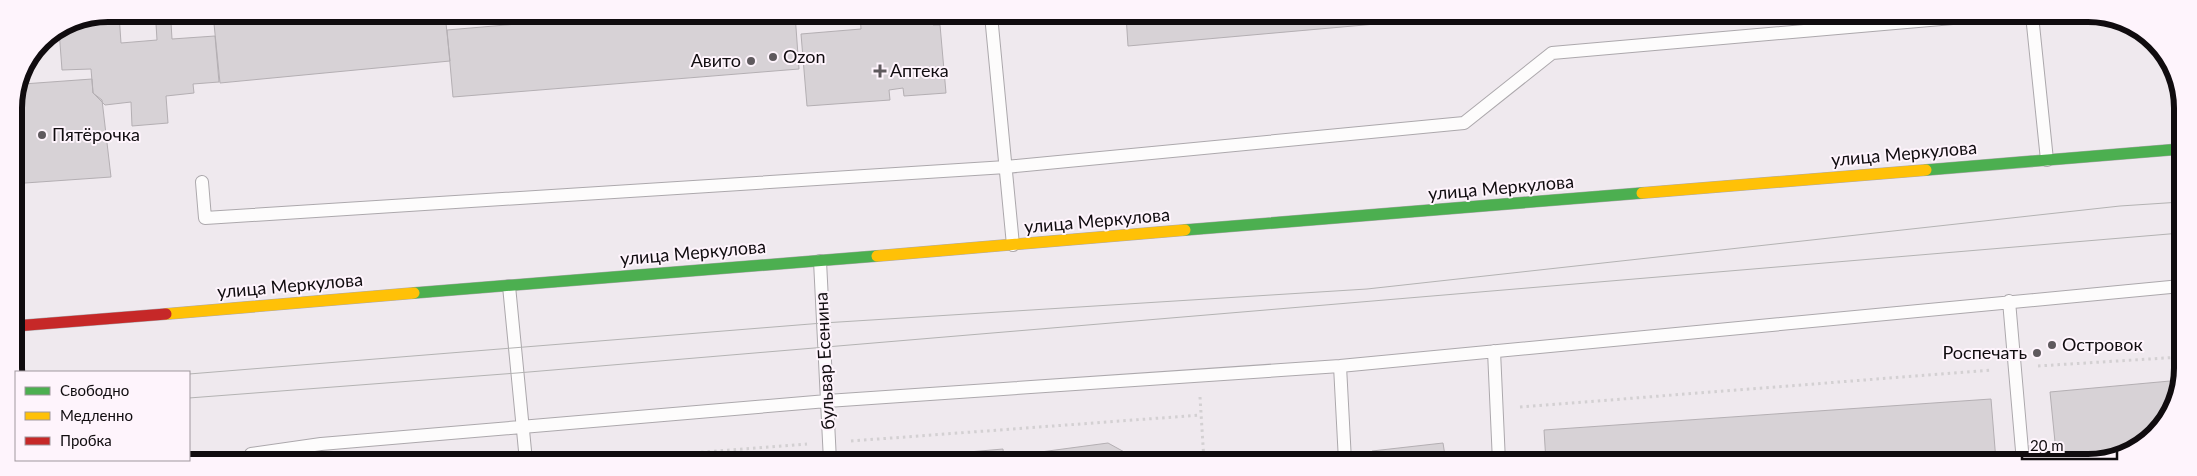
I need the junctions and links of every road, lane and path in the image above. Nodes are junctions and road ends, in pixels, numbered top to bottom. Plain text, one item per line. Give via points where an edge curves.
1 (992, 22) edge
2 (1907, 22) edge
3 (2033, 22) edge
4 (2174, 151) edge
5 (2047, 160) junction
6 (1006, 168) junction
7 (202, 182) dead end
8 (1013, 245) junction
9 (820, 261) junction
10 (509, 286) junction
11 (2174, 287) edge
12 (2009, 301) junction
13 (22, 325) edge
14 (1494, 351) junction
15 (2174, 357) edge
16 (1340, 366) junction
17 (2014, 368) junction
18 (1199, 376) junction
19 (827, 401) junction
20 (1497, 408) junction
21 (1201, 415) junction
22 (523, 427) junction
23 (829, 443) junction
24 (251, 454) dead end
25 (525, 454) edge
26 (684, 454) edge
27 (830, 454) edge
28 (1204, 454) edge
29 (1345, 454) edge
30 (1499, 454) edge
31 (2021, 454) edge

1 - 6 lane
2 - 6 lane via 1552,53 1464,123
3 - 5 lane
4 - 5 street, улица Меркулова
5 - 8 street, улица Меркулова
6 - 7 lane via 205,218
6 - 8 lane
8 - 9 street, улица Меркулова
9 - 10 street, улица Меркулова
9 - 19 lane, бульвар Есенина
10 - 13 street, улица Меркулова
10 - 22 lane
11 - 12 lane
12 - 14 lane
12 - 17 lane
14 - 16 lane
14 - 20 lane
15 - 17 path
16 - 18 lane
16 - 29 lane
17 - 20 path
17 - 31 lane
18 - 19 lane
18 - 21 path
19 - 22 lane
19 - 23 lane, бульвар Есенина
20 - 30 lane
21 - 23 path
21 - 28 path
22 - 24 lane via 321,444
22 - 25 lane
23 - 26 path
23 - 27 lane, бульвар Есенина

